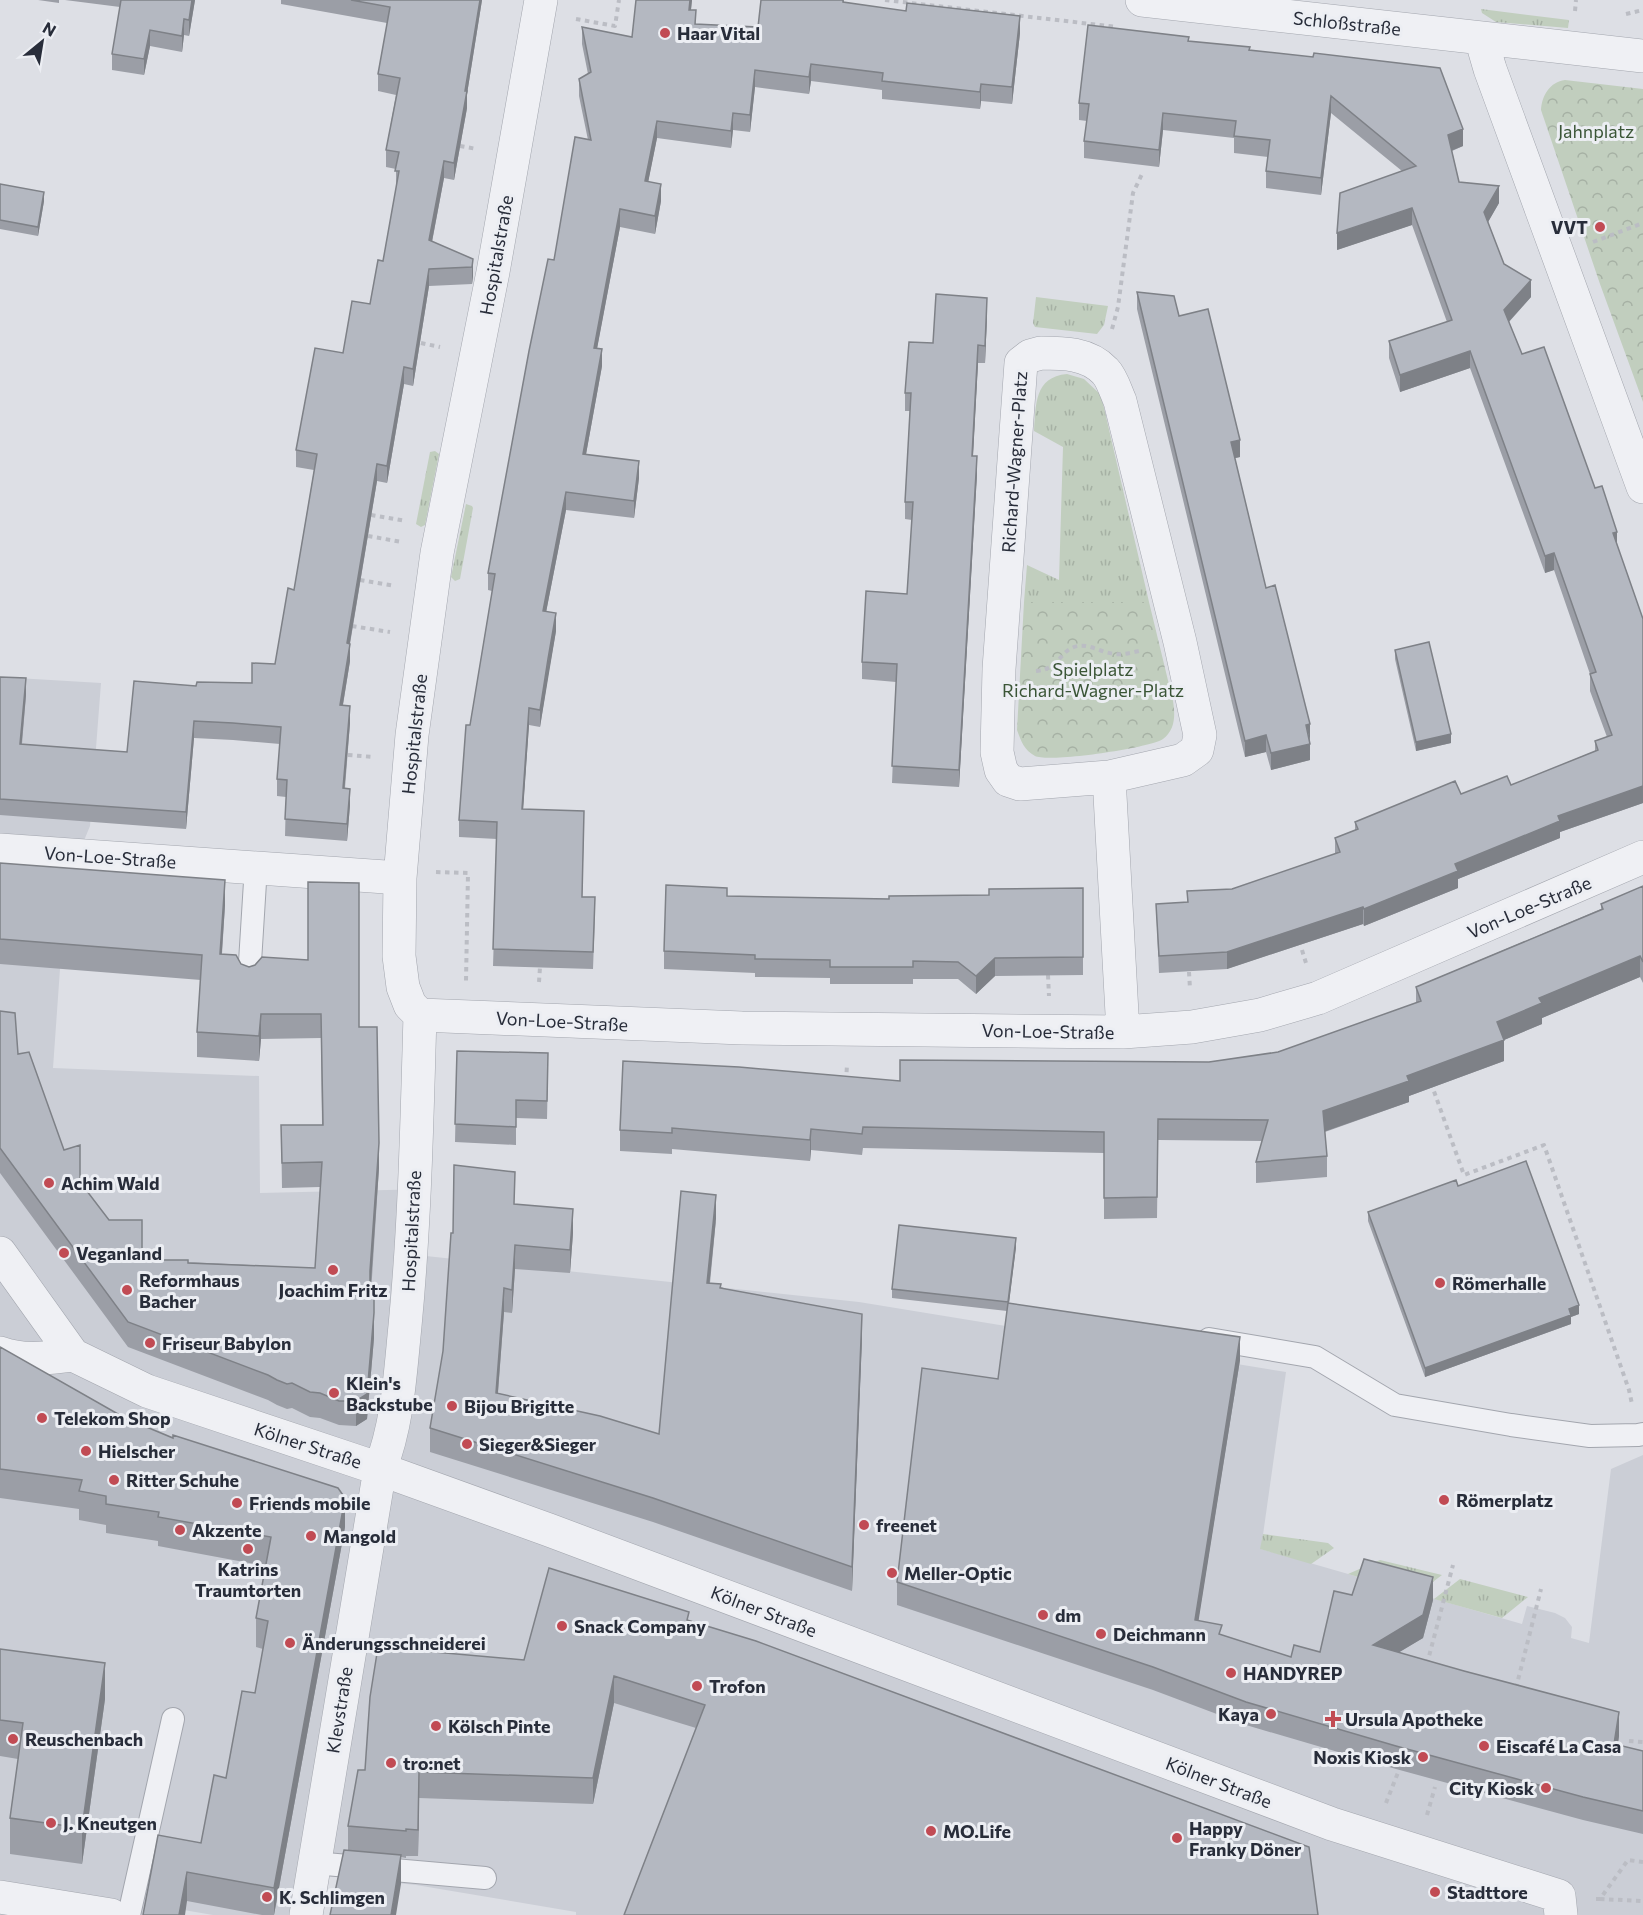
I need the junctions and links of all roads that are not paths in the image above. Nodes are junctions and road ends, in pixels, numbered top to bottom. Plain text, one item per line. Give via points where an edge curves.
1 (541, 0) edge
2 (1142, 0) edge
3 (1481, 38) junction
4 (1643, 56) edge
5 (1643, 487) edge
6 (1109, 777) junction
7 (0, 850) edge
8 (1643, 857) edge
9 (256, 866) junction
10 (414, 875) junction
11 (249, 978) edge
12 (420, 1015) junction
13 (1123, 1032) junction
14 (0, 1252) edge
15 (1186, 1335) edge
16 (0, 1353) edge
17 (73, 1355) junction
18 (1641, 1434) edge
19 (381, 1469) junction
20 (173, 1719) dead end
21 (314, 1863) junction
22 (485, 1878) dead end
23 (0, 1897) edge
24 (1560, 1906) edge
25 (111, 1915) edge
26 (129, 1915) edge
27 (306, 1915) edge

1 - 10 street, Hospitalstraße via 494,272 437,553 412,735
2 - 3 street, Schloßstraße
3 - 4 street
3 - 5 street
6 - 6 street, Richard-Wagner-Platz via 1183,759 1197,750 1200,735 1120,401 1106,372 1097,364 1066,353 1041,353 1021,363 999,669 998,752 1001,770 1008,780 1020,784
6 - 13 street
7 - 9 street, Von-Loe-Straße
8 - 13 street, Von-Loe-Straße via 1318,998 1260,1015 1192,1027
9 - 10 street, Von-Loe-Straße
9 - 11 lane
10 - 12 street, Hospitalstraße via 399,956 403,987 410,1005
12 - 13 street, Von-Loe-Straße via 742,1028
12 - 19 street, Hospitalstraße via 407,1300 396,1415
14 - 17 street, Kölner Straße
15 - 18 lane via 1315,1356 1395,1405 1590,1436
16 - 17 street via 31,1360
17 - 19 street, Kölner Straße via 147,1391
19 - 21 street, Klevstraße
19 - 24 street, Kölner Straße
20 - 26 lane
21 - 22 lane
21 - 27 street, Klevstraße
23 - 25 street

